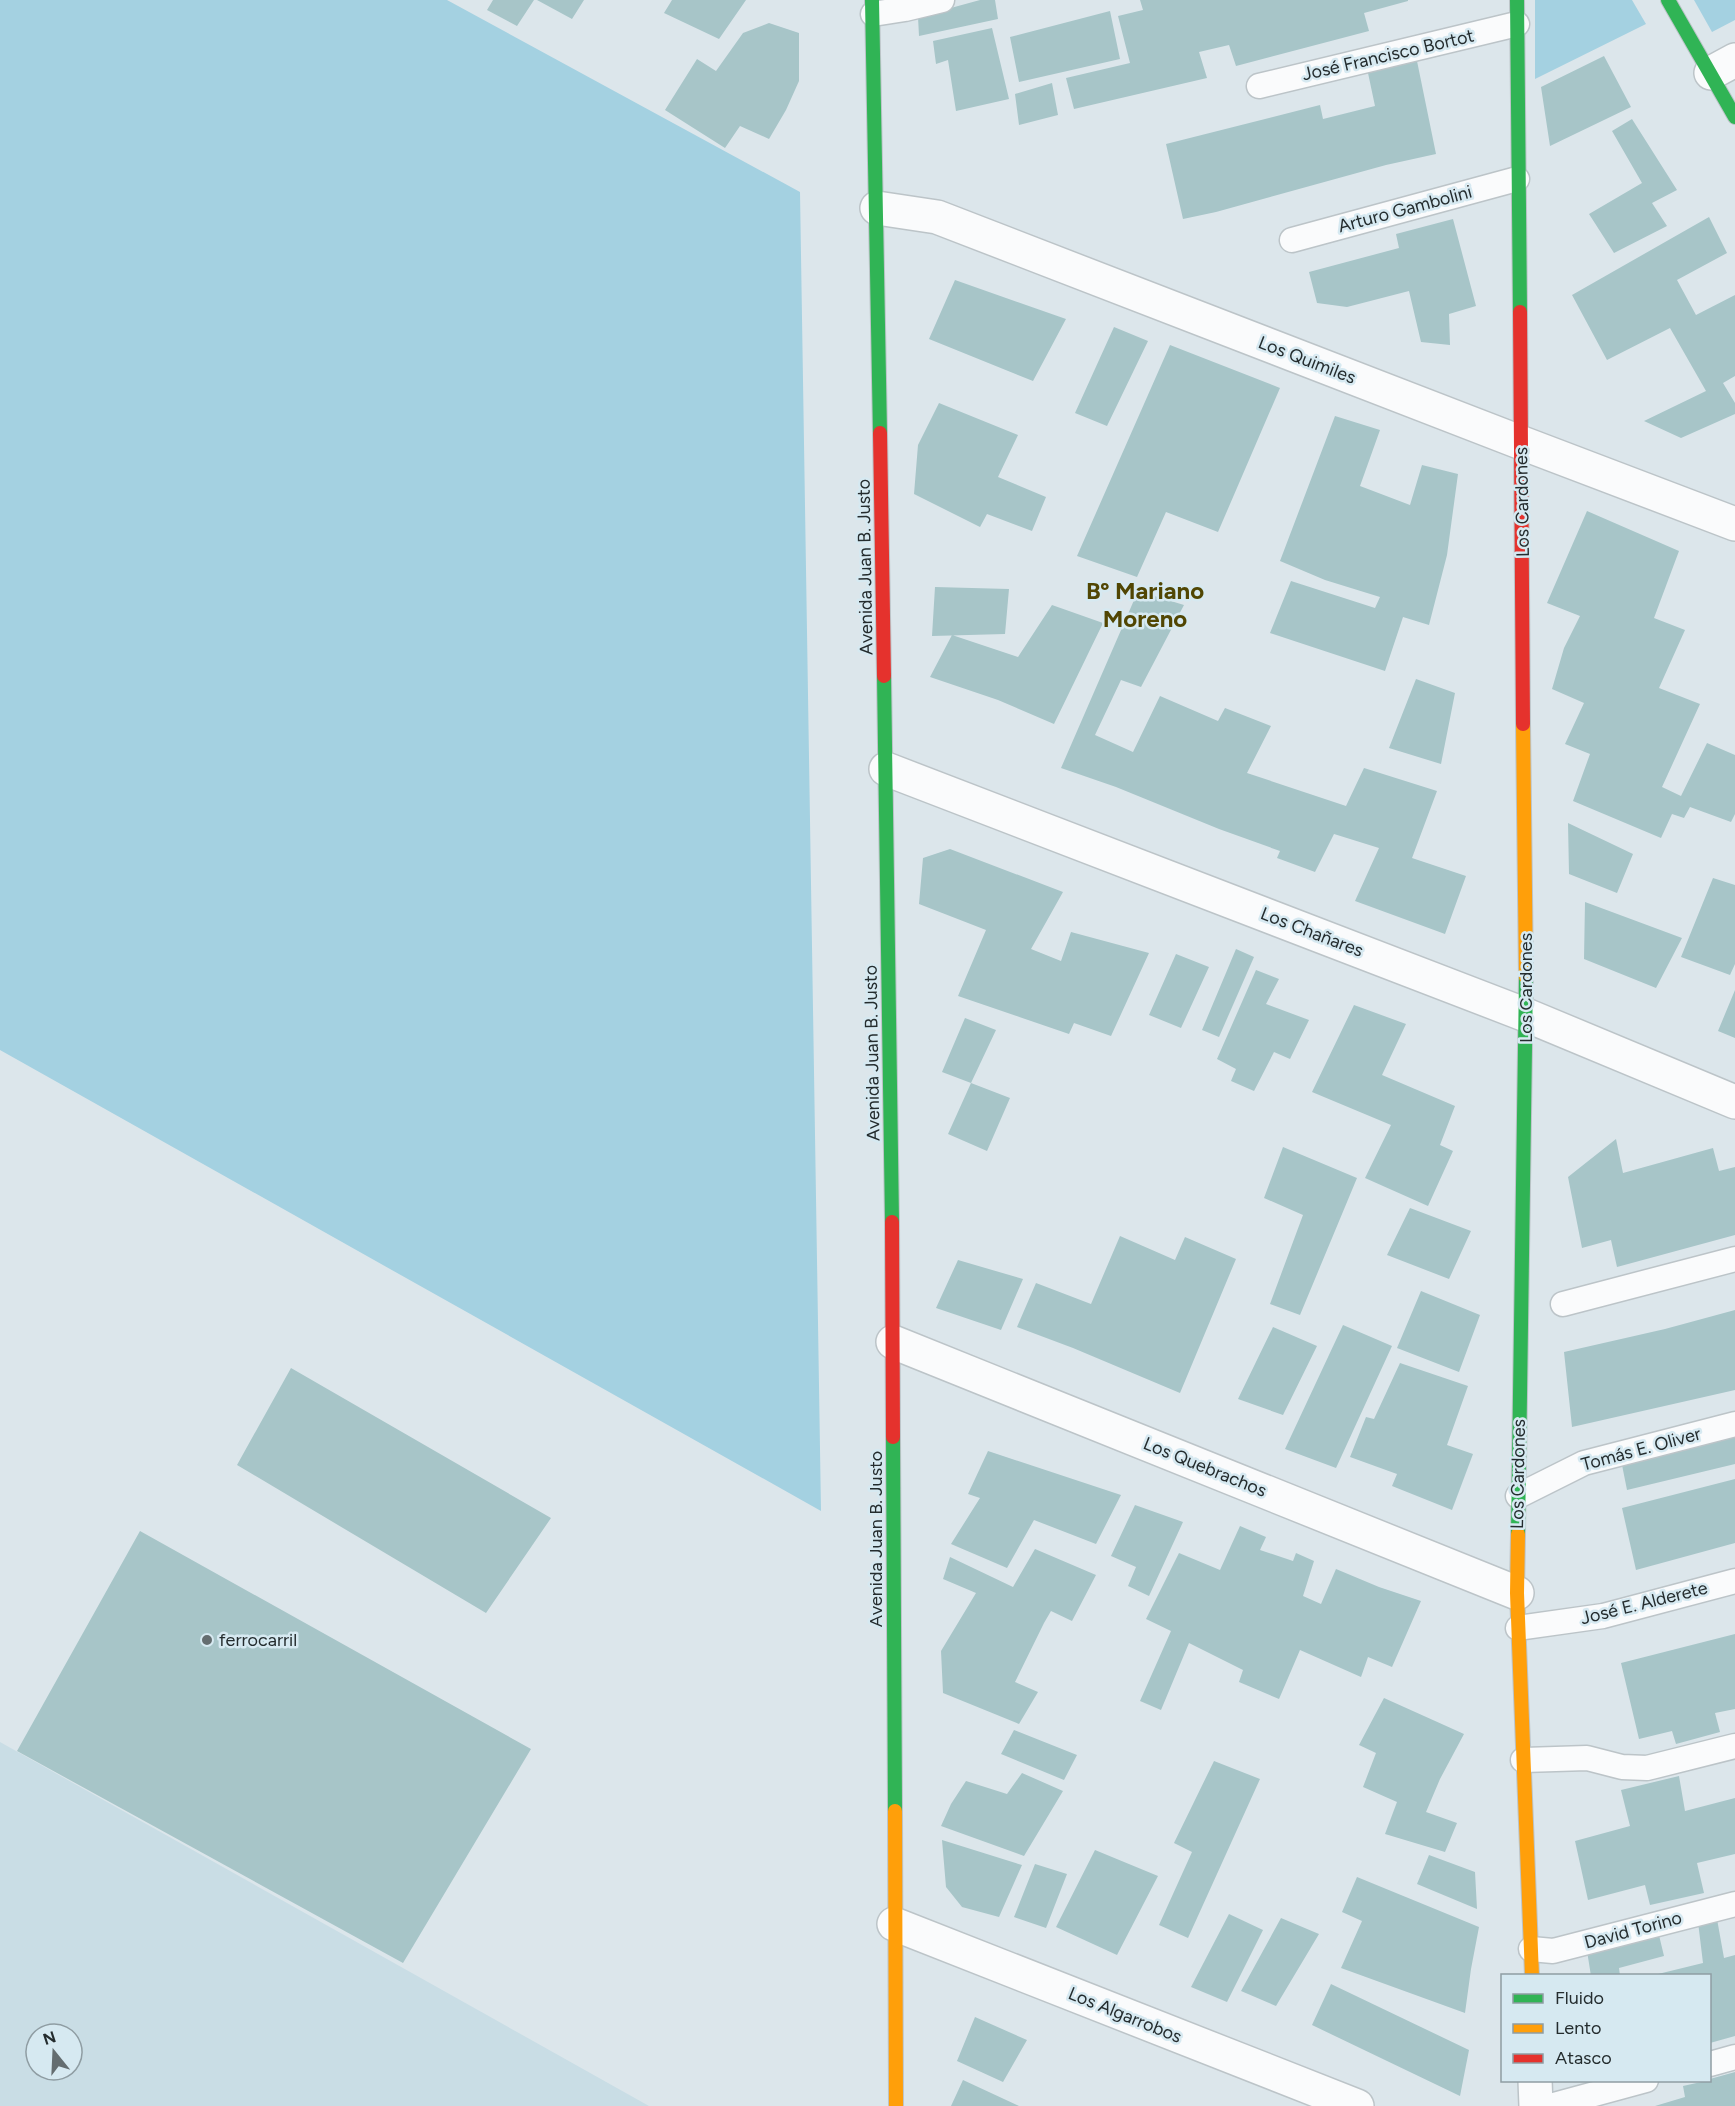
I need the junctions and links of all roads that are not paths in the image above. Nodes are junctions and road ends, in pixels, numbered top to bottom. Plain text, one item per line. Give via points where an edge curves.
1 (942, 0) edge
2 (1517, 0) edge
3 (1668, 0) edge
4 (872, 7) edge
5 (1517, 24) junction
6 (1723, 67) edge
7 (1259, 86) dead end
8 (1735, 117) edge
9 (1517, 179) junction
10 (877, 208) junction
11 (1292, 240) dead end
12 (1522, 443) junction
13 (1735, 524) edge
14 (886, 769) junction
15 (1526, 1015) junction
16 (1735, 1102) edge
17 (1735, 1259) edge
18 (1563, 1304) dead end
19 (894, 1342) junction
20 (1735, 1424) edge
21 (1518, 1496) junction
22 (1735, 1581) edge
23 (1517, 1593) junction
24 (1518, 1628) junction
25 (1735, 1746) edge
26 (1523, 1760) junction
27 (1735, 1904) edge
28 (894, 1924) junction
29 (1531, 1949) junction
30 (1532, 1974) edge
31 (1735, 2057) edge
32 (1711, 2064) edge
33 (1535, 2082) edge
34 (1639, 2082) edge
35 (896, 2106) edge
36 (1357, 2106) edge
37 (1536, 2106) edge
38 (1550, 2106) edge

1 - 4 lane via 905,9
2 - 5 street, Los Cardones
3 - 6 street
4 - 10 street, Avenida Juan B. Justo
5 - 7 lane, José Francisco Bortot
5 - 9 street, Los Cardones
6 - 8 street
9 - 11 lane, Arturo Gambolini
9 - 12 street, Los Cardones
10 - 12 street, Los Quimiles via 937,217
10 - 14 street, Avenida Juan B. Justo
12 - 13 street, Los Quimiles
12 - 15 street, Los Cardones
14 - 15 street, Los Chañares
14 - 19 street, Avenida Juan B. Justo
15 - 16 street, Los Chañares
15 - 21 street, Los Cardones
17 - 18 lane
19 - 23 street, Los Quebrachos
19 - 28 street, Avenida Juan B. Justo
20 - 21 lane, Tomás E. Oliver via 1584,1463
21 - 23 street, Los Cardones
22 - 24 lane, José E. Alderete via 1603,1616
23 - 24 street, Los Cardones
24 - 26 street, Los Cardones
25 - 26 lane via 1647,1767 1622,1767 1587,1758
26 - 29 street, Los Cardones
27 - 29 lane, David Torino via 1553,1951
28 - 35 street, Avenida Juan B. Justo
28 - 36 street, Los Algarrobos
29 - 30 street, Los Cardones
31 - 32 lane
33 - 37 street
34 - 38 lane

